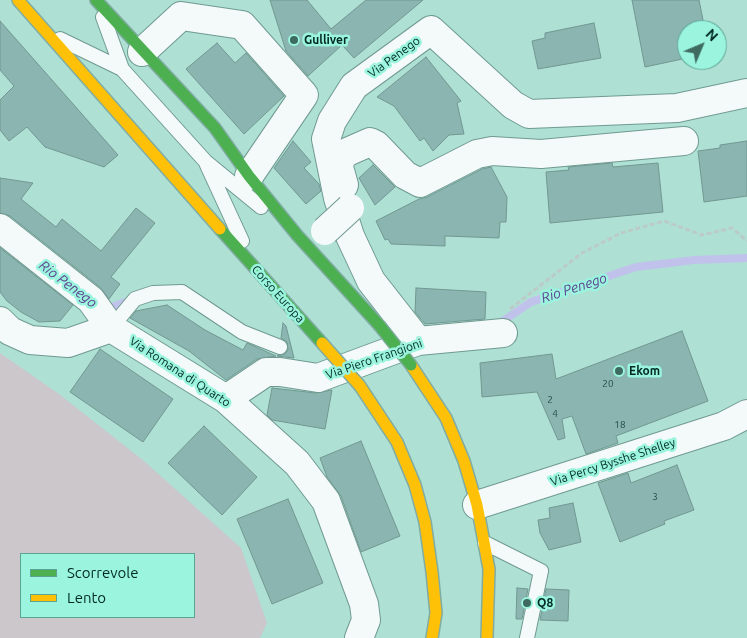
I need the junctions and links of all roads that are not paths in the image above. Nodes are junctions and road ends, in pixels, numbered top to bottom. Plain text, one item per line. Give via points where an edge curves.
1 (18, 0) edge
2 (97, 1) edge
3 (44, 31) junction
4 (132, 60) junction
5 (747, 93) edge
6 (684, 141) dead end
7 (206, 162) junction
8 (248, 176) junction
9 (0, 228) edge
10 (320, 238) junction
11 (255, 268) junction
12 (0, 321) edge
13 (111, 328) junction
14 (504, 333) road end
15 (280, 347) dead end
16 (415, 353) junction
17 (226, 399) junction
18 (747, 414) edge
19 (477, 505) junction
20 (485, 543) junction
21 (369, 632) edge
22 (432, 638) edge
23 (487, 638) edge
24 (527, 638) edge

1 - 3 main road, Corso Europa
2 - 4 lane
2 - 4 main road
3 - 4 lane
3 - 11 main road, Corso Europa
4 - 7 lane
4 - 8 main road via 215,128
4 - 8 street via 182,16 242,25 304,95
5 - 10 street, Via Penego via 676,108 529,114 513,105 431,30 354,86 332,121 326,139 338,198
6 - 10 street, bridge via 541,154 477,154 420,183 405,175 376,146 365,143 345,153 339,167 350,208
7 - 10 lane
7 - 11 lane
8 - 10 main road
9 - 13 street, Via Romana di Quarto via 91,300
10 - 16 main road, bridge via 379,325
10 - 16 street, Via Penego via 371,281
11 - 22 main road, Corso Europa, bridge via 360,386 397,442 415,485 425,522 436,613
12 - 13 street via 10,331 30,340 68,342
13 - 15 lane via 135,299 153,293 182,292 242,332
13 - 17 street, Via Romana di Quarto
14 - 16 street, Via Piero Frangioni
16 - 17 street, Via Piero Frangioni via 318,378 266,372
16 - 19 main road via 464,461
17 - 21 street, Via Romana di Quarto via 297,463 326,501 364,604
18 - 19 street, Via Percy Bysshe Shelley via 724,426
19 - 20 main road
20 - 23 main road via 489,569
20 - 24 lane via 541,571

